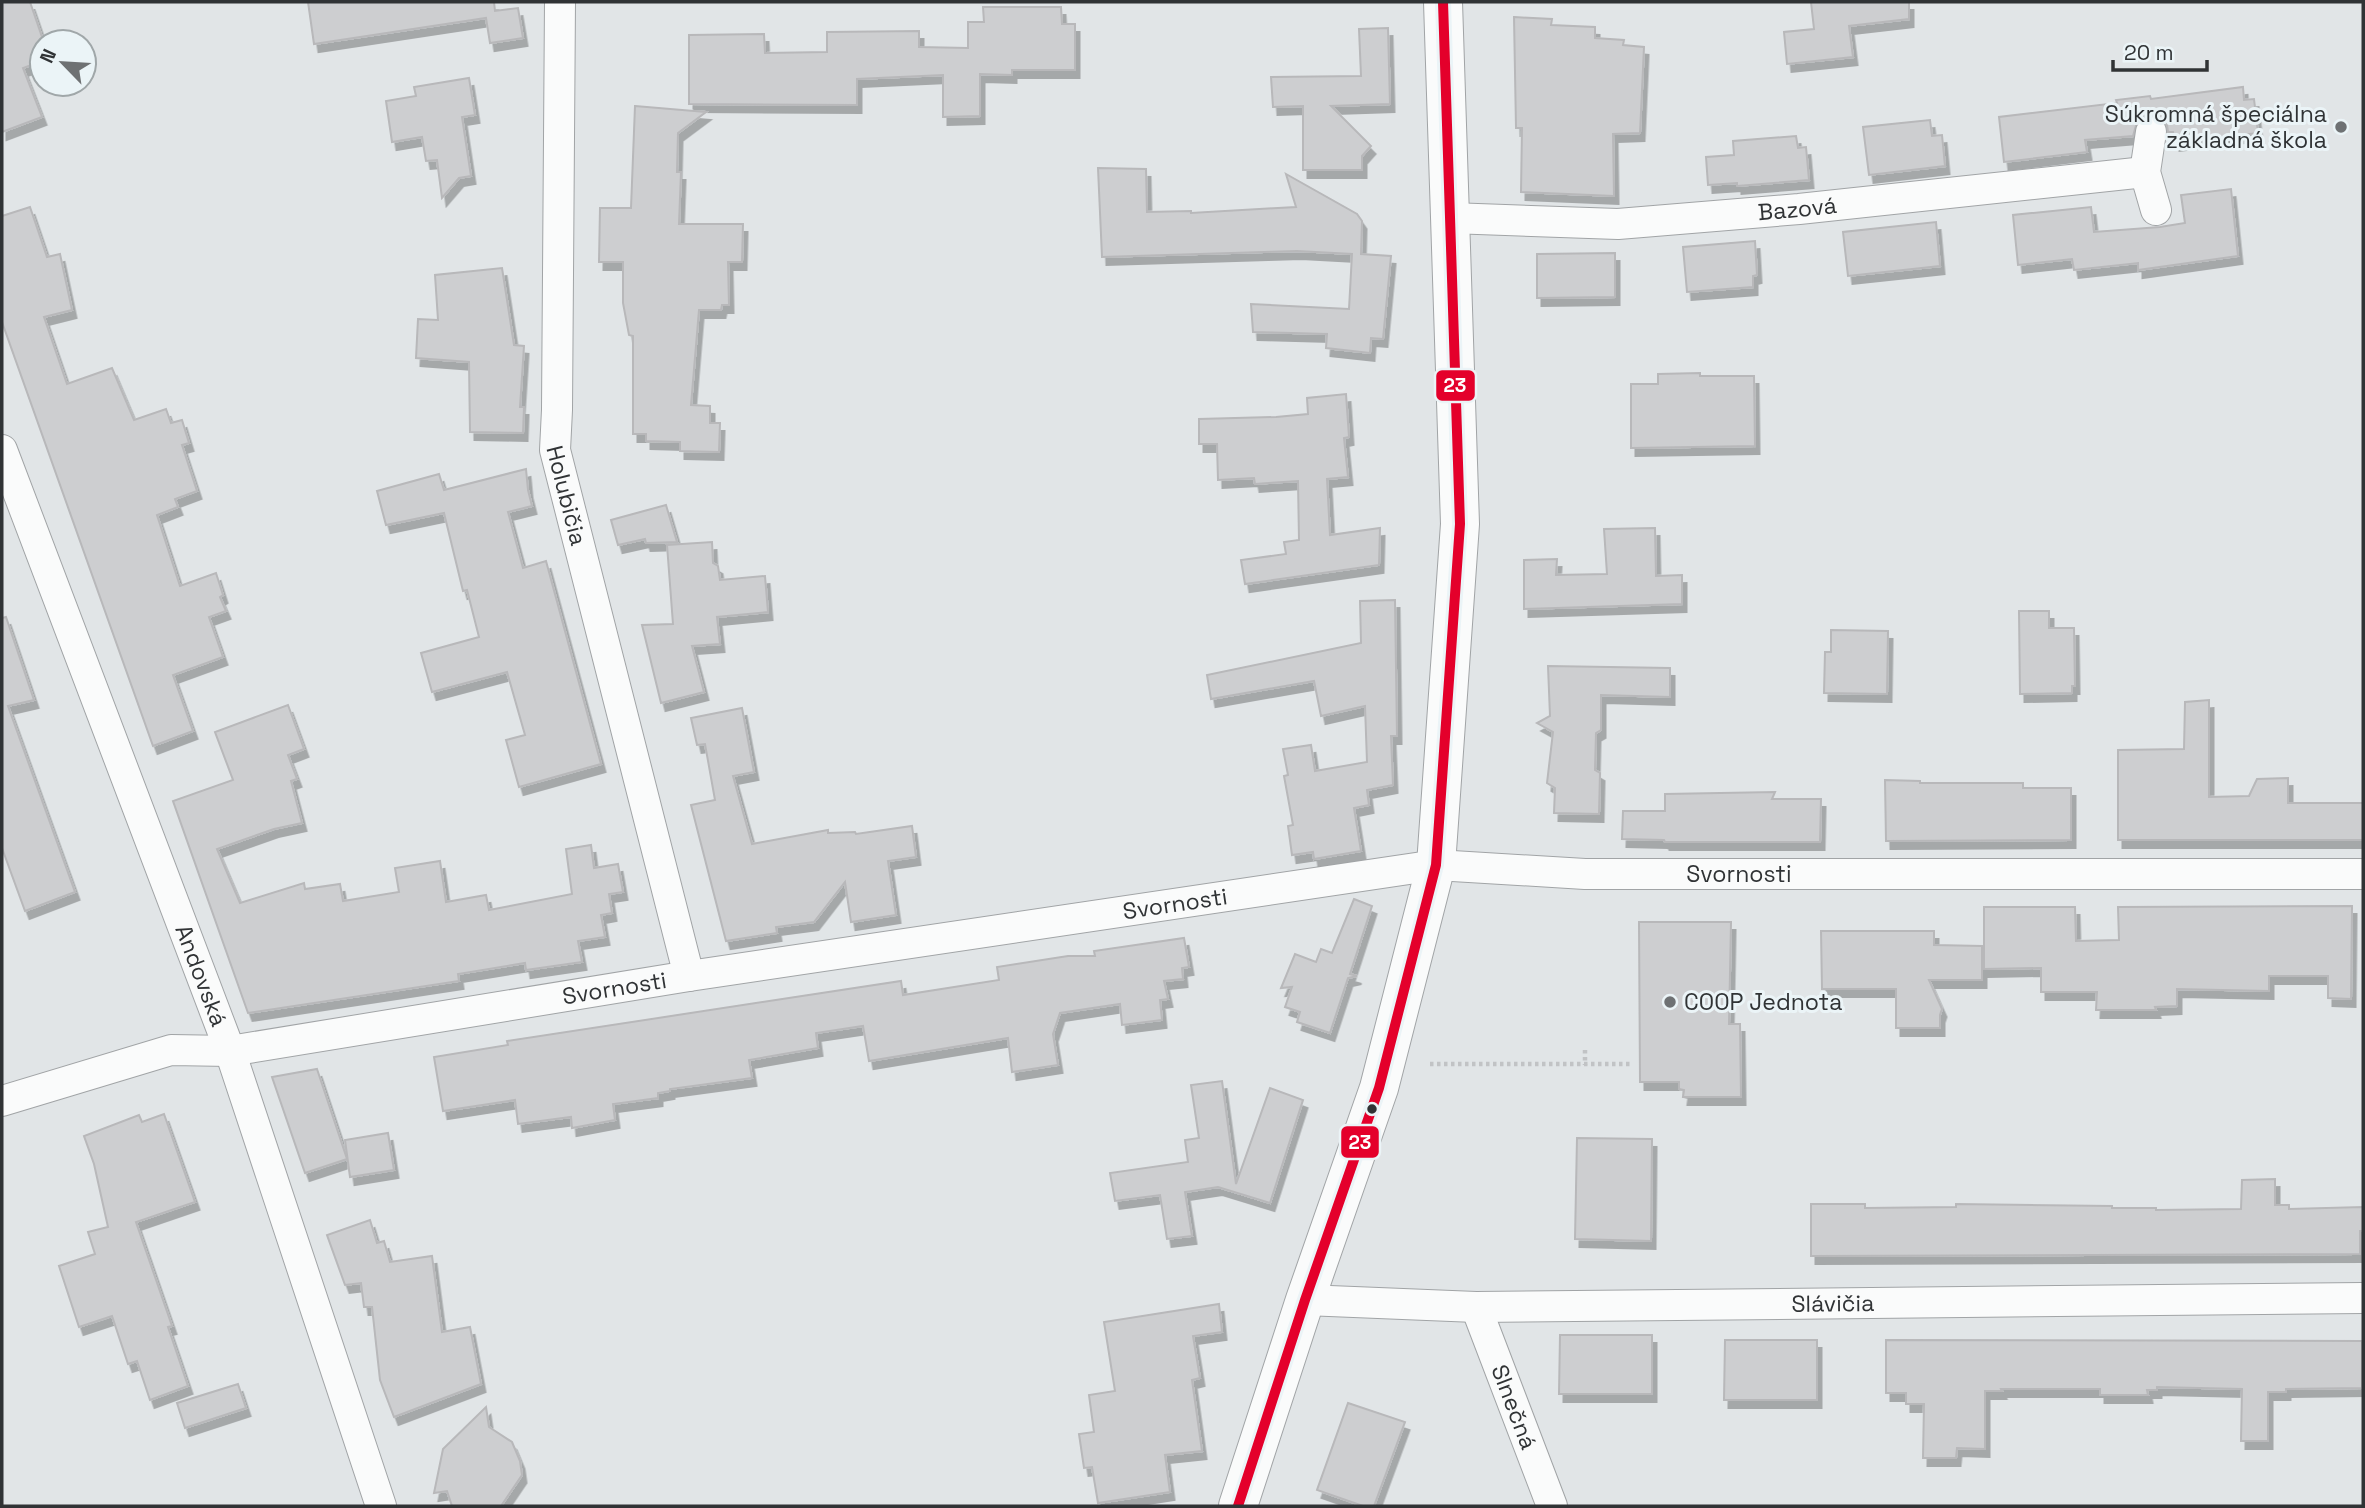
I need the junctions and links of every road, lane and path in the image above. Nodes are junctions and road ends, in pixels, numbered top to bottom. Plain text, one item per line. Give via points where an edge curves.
1 (560, 2) edge
2 (1443, 2) edge
3 (2151, 132) dead end
4 (2145, 172) junction
5 (2156, 210) dead end
6 (1450, 219) junction
7 (2, 450) edge
8 (1436, 865) junction
9 (2363, 874) edge
10 (689, 976) junction
11 (230, 1051) junction
12 (1585, 1051) dead end
13 (1430, 1064) dead end
14 (1633, 1064) dead end
15 (1586, 1065) junction
16 (2, 1101) edge
17 (2363, 1298) edge
18 (1305, 1300) junction
19 (1476, 1307) junction
20 (381, 1506) edge
21 (1238, 1506) edge
22 (1552, 1506) edge

1 - 10 street, Holubičia via 555,450
2 - 6 main road
3 - 4 street
4 - 5 street
4 - 6 street, Bazová via 1618,224
6 - 8 main road via 1460,524
7 - 11 street, Andovská
8 - 9 street, Svornosti via 1585,874
8 - 10 street, Svornosti
8 - 18 main road via 1379,1087
10 - 11 street, Svornosti
11 - 16 street, Svornosti via 171,1050
11 - 20 street, Andovská
12 - 15 path
13 - 15 path
14 - 15 path
17 - 19 street, Slávičia
18 - 19 street, Slávičia
18 - 21 main road
19 - 22 street, Slnečná

